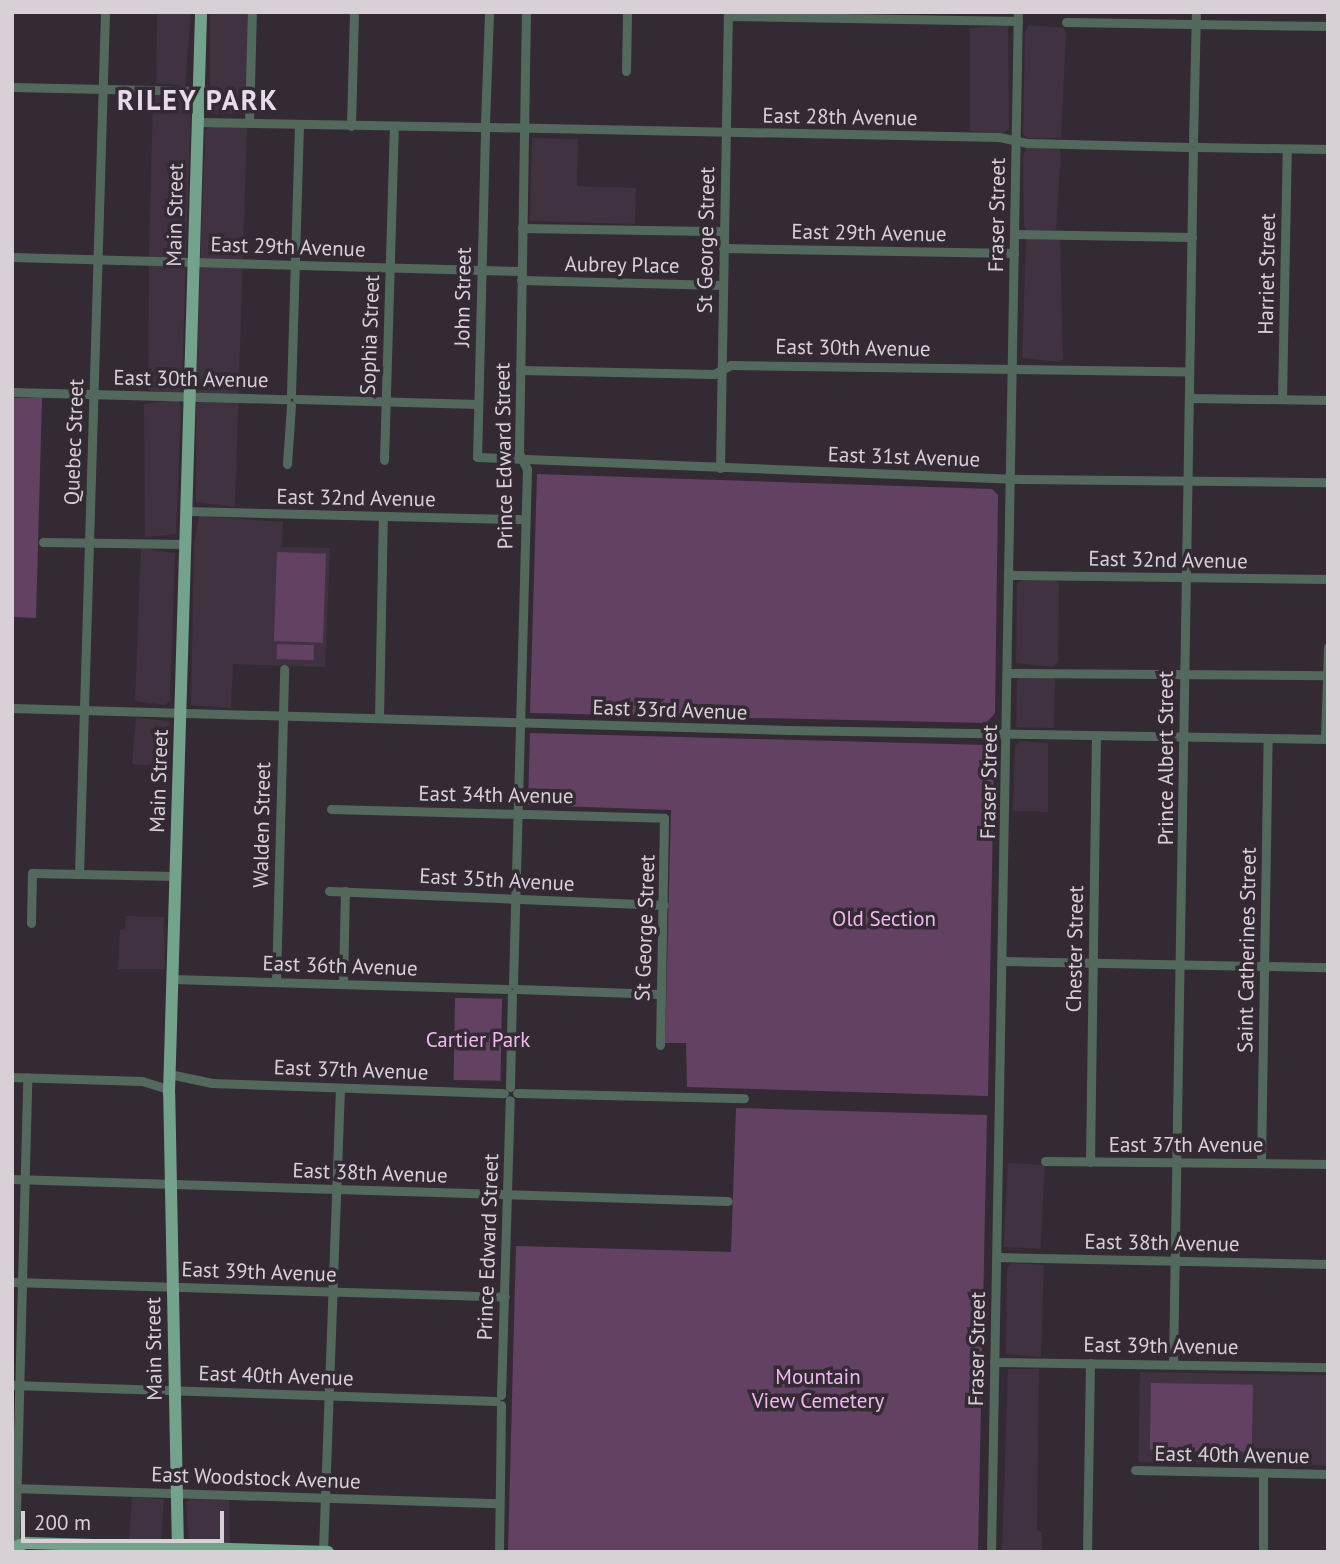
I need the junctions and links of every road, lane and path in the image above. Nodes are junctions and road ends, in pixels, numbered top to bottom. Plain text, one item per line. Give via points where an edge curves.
1 (105, 12) edge
2 (201, 12) edge
3 (252, 12) edge
4 (354, 12) edge
5 (489, 12) edge
6 (526, 12) edge
7 (627, 12) edge
8 (1196, 12) edge
9 (728, 14) edge
10 (1018, 17) edge
11 (1066, 22) dead end
12 (1195, 25) junction
13 (1328, 26) edge
14 (626, 71) dead end
15 (12, 87) edge
16 (102, 89) junction
17 (198, 91) junction
18 (197, 122) junction
19 (248, 123) junction
20 (299, 124) junction
21 (351, 126) junction
22 (394, 127) junction
23 (485, 127) junction
24 (523, 128) junction
25 (726, 132) junction
26 (1016, 140) junction
27 (1193, 147) junction
28 (1287, 149) junction
29 (1328, 149) edge
30 (522, 228) junction
31 (724, 231) junction
32 (1014, 234) junction
33 (1192, 237) junction
34 (723, 248) junction
35 (1014, 253) junction
36 (12, 257) edge
37 (97, 259) junction
38 (193, 261) junction
39 (296, 264) junction
40 (389, 267) junction
41 (481, 270) junction
42 (521, 276) junction
43 (722, 285) junction
44 (1012, 368) junction
45 (722, 369) junction
46 (520, 370) junction
47 (1189, 371) junction
48 (12, 392) edge
49 (94, 395) junction
50 (189, 397) junction
51 (1189, 398) junction
52 (291, 399) junction
53 (1282, 399) junction
54 (1328, 400) edge
55 (385, 402) junction
56 (478, 404) junction
57 (482, 459) joint
58 (384, 460) dead end
59 (522, 460) junction
60 (287, 464) dead end
61 (720, 468) junction
62 (1010, 479) junction
63 (1188, 481) junction
64 (1327, 482) edge
65 (186, 511) junction
66 (383, 516) junction
67 (525, 519) junction
68 (89, 541) junction
69 (43, 542) dead end
70 (185, 544) junction
71 (1008, 575) junction
72 (1186, 577) junction
73 (1328, 579) edge
74 (1328, 648) edge
75 (284, 669) dead end
76 (1007, 673) junction
77 (1184, 673) junction
78 (1326, 675) edge
79 (12, 708) edge
80 (86, 710) junction
81 (181, 712) junction
82 (283, 716) junction
83 (379, 718) junction
84 (519, 723) junction
85 (1007, 735) junction
86 (1096, 736) junction
87 (1184, 737) junction
88 (1268, 738) junction
89 (1326, 739) edge
90 (331, 809) dead end
91 (517, 813) junction
92 (660, 816) joint
93 (79, 874) junction
94 (175, 876) junction
95 (329, 891) dead end
96 (345, 891) junction
97 (514, 898) junction
98 (664, 905) junction
99 (31, 923) dead end
100 (1003, 961) junction
101 (1092, 962) junction
102 (1181, 964) junction
103 (1264, 966) junction
104 (1328, 967) edge
105 (172, 979) junction
106 (275, 982) junction
107 (343, 984) junction
108 (512, 989) junction
109 (661, 994) junction
110 (660, 1045) dead end
111 (12, 1077) edge
112 (27, 1077) junction
113 (169, 1082) junction
114 (340, 1087) junction
115 (510, 1093) junction
116 (744, 1098) dead end
117 (1045, 1161) dead end
118 (1090, 1162) junction
119 (1177, 1162) junction
120 (1261, 1163) junction
121 (1328, 1164) edge
122 (12, 1180) edge
123 (25, 1180) junction
124 (170, 1184) junction
125 (337, 1189) junction
126 (507, 1195) junction
127 (727, 1201) dead end
128 (996, 1257) junction
129 (1174, 1261) junction
130 (1328, 1264) edge
131 (17, 1283) edge
132 (172, 1286) junction
133 (333, 1291) junction
134 (505, 1297) junction
135 (994, 1362) junction
136 (1090, 1363) junction
137 (1173, 1364) junction
138 (1328, 1367) edge
139 (16, 1385) edge
140 (175, 1391) junction
141 (327, 1395) junction
142 (499, 1400) junction
143 (1135, 1470) dead end
144 (1263, 1473) junction
145 (1328, 1474) edge
146 (14, 1488) edge
147 (177, 1493) junction
148 (324, 1498) junction
149 (499, 1503) junction
150 (178, 1549) edge
151 (15, 1550) edge
152 (323, 1551) edge
153 (328, 1552) edge
154 (499, 1552) edge
155 (990, 1552) edge
156 (1087, 1552) edge
157 (1262, 1552) edge

1 - 16 street, Quebec Street
2 - 17 main road, Main Street
3 - 19 street
4 - 21 street
5 - 23 street, John Street
6 - 24 street, Prince Edward Street
7 - 14 street
8 - 12 street, Prince Albert Street
9 - 10 street
9 - 25 street, St George Street
10 - 26 street, Fraser Street
11 - 12 street
12 - 13 street
12 - 27 street, Prince Albert Street
15 - 16 street
16 - 17 street
16 - 37 street, Quebec Street
17 - 18 main road, Main Street
18 - 19 street, East 28th Avenue
18 - 38 main road, Main Street
19 - 20 street, East 28th Avenue
20 - 21 street, East 28th Avenue
20 - 39 street
21 - 22 street, East 28th Avenue
22 - 23 street, East 28th Avenue
22 - 40 street, Sophia Street
23 - 24 street, East 28th Avenue
23 - 41 street, John Street
24 - 25 street, East 28th Avenue
24 - 30 street, Prince Edward Street
25 - 26 street, East 28th Avenue
25 - 31 street, St George Street
26 - 27 street, East 28th Avenue
26 - 32 street, Fraser Street
27 - 28 street, East 28th Avenue
27 - 33 street, Prince Albert Street
28 - 29 street, East 28th Avenue
28 - 53 street, Harriet Street
30 - 31 street
30 - 42 street, Prince Edward Street
31 - 34 street, St George Street
32 - 33 street
32 - 35 street, Fraser Street
33 - 47 street, Prince Albert Street
34 - 35 street, East 29th Avenue
34 - 43 street, St George Street
35 - 44 street, Fraser Street
36 - 37 street, East 29th Avenue
37 - 38 street, East 29th Avenue
37 - 49 street, Quebec Street
38 - 39 street, East 29th Avenue
38 - 50 main road, Main Street
39 - 40 street, East 29th Avenue
39 - 52 street
40 - 41 street, East 29th Avenue
40 - 55 street, Sophia Street
41 - 42 street, East 29th Avenue
41 - 56 street, John Street
42 - 43 street, Aubrey Place
42 - 46 street, Prince Edward Street
43 - 45 street, St George Street
44 - 45 street, East 30th Avenue via 730,365
44 - 47 street, East 30th Avenue
44 - 62 street, Fraser Street
45 - 46 street, East 30th Avenue via 714,374
45 - 61 street, St George Street
46 - 59 street, Prince Edward Street
47 - 51 street, Prince Albert Street
48 - 49 street, East 30th Avenue
49 - 50 street, East 30th Avenue
49 - 68 street, Quebec Street
50 - 52 street, East 30th Avenue
50 - 65 main road, Main Street
51 - 53 street
51 - 63 street, Prince Albert Street
52 - 55 street, East 30th Avenue
52 - 60 street
53 - 54 street
55 - 56 street, East 30th Avenue
55 - 58 street, Sophia Street
56 - 57 street, John Street via 476,450
57 - 59 street, East 31st Avenue
59 - 61 street, East 31st Avenue
59 - 67 street, Prince Edward Street via 527,469
61 - 62 street, East 31st Avenue
62 - 63 street, East 31st Avenue
62 - 71 street, Fraser Street
63 - 64 street, East 31st Avenue
63 - 72 street, Prince Albert Street
65 - 66 street, East 32nd Avenue
65 - 70 main road, Main Street
66 - 67 street, East 32nd Avenue
66 - 83 street
67 - 84 street, Prince Edward Street
68 - 69 street
68 - 70 street
68 - 80 street, Quebec Street
70 - 81 main road, Main Street
71 - 72 street, East 32nd Avenue
71 - 76 street, Fraser Street
72 - 73 street, East 32nd Avenue
72 - 77 street, Prince Albert Street
74 - 78 street
75 - 82 street, Walden Street
76 - 77 street
76 - 85 street, Fraser Street
77 - 78 street
77 - 87 street, Prince Albert Street
78 - 89 street
79 - 80 street, East 33rd Avenue
80 - 81 street, East 33rd Avenue
80 - 93 street, Quebec Street
81 - 82 street, East 33rd Avenue
81 - 94 main road, Main Street
82 - 83 street, East 33rd Avenue
82 - 106 street, Walden Street
83 - 84 street, East 33rd Avenue
84 - 85 street, East 33rd Avenue
84 - 91 street, Prince Edward Street
85 - 86 street, East 33rd Avenue
85 - 100 street, Fraser Street
86 - 87 street, East 33rd Avenue
86 - 101 street, Chester Street
87 - 88 street, East 33rd Avenue
87 - 102 street, Prince Albert Street
88 - 89 street, East 33rd Avenue
88 - 103 street, Saint Catherines Street
90 - 91 street, East 34th Avenue
91 - 92 street, East 34th Avenue
91 - 97 street, Prince Edward Street
92 - 98 street, St George Street via 666,824
93 - 94 street
93 - 99 street via 32,873
94 - 105 main road, Main Street
95 - 96 street, East 35th Avenue
96 - 97 street, East 35th Avenue
96 - 107 street
97 - 98 street, East 35th Avenue
97 - 108 street, Prince Edward Street
98 - 109 street, St George Street
100 - 101 street
100 - 128 street, Fraser Street
101 - 102 street
101 - 118 street, Chester Street
102 - 103 street
102 - 119 street, Prince Albert Street
103 - 104 street
103 - 120 street, Saint Catherines Street
105 - 106 street, East 36th Avenue
105 - 113 main road, Main Street
106 - 107 street, East 36th Avenue
107 - 108 street, East 36th Avenue
108 - 109 street, East 36th Avenue
108 - 115 street, Prince Edward Street
109 - 110 street, St George Street
111 - 112 street, East 37th Avenue
112 - 113 street, East 37th Avenue
112 - 123 street
113 - 114 street, East 37th Avenue
113 - 124 main road, Main Street
114 - 115 street, East 37th Avenue
114 - 125 street
115 - 116 street, East 37th Avenue
115 - 126 street, Prince Edward Street
117 - 118 street, East 37th Avenue
118 - 119 street, East 37th Avenue
119 - 120 street, East 37th Avenue
119 - 129 street, Prince Albert Street
120 - 121 street, East 37th Avenue
122 - 123 street, East 38th Avenue
123 - 124 street, East 38th Avenue
123 - 131 street
124 - 125 street, East 38th Avenue
124 - 132 main road, Main Street
125 - 126 street, East 38th Avenue
125 - 133 street
126 - 127 street, East 38th Avenue
126 - 134 street, Prince Edward Street
128 - 129 street, East 38th Avenue
128 - 135 street, Fraser Street
129 - 130 street, East 38th Avenue
129 - 137 street, Prince Albert Street
131 - 132 street, East 39th Avenue
131 - 139 street
132 - 133 street, East 39th Avenue
132 - 140 main road, Main Street
133 - 134 street, East 39th Avenue
133 - 141 street
134 - 142 street, Prince Edward Street
135 - 136 street, East 39th Avenue
135 - 155 street, Fraser Street
136 - 137 street, East 39th Avenue
136 - 156 street
137 - 138 street, East 39th Avenue
139 - 140 street, East 40th Avenue
139 - 146 street
140 - 141 street, East 40th Avenue
140 - 147 main road, Main Street
141 - 142 street, East 40th Avenue
141 - 148 street
142 - 149 street, Prince Edward Street
143 - 144 street, East 40th Avenue
144 - 145 street, East 40th Avenue
144 - 157 street
146 - 147 street, East Woodstock Avenue
146 - 151 street
147 - 148 street, East Woodstock Avenue
147 - 150 main road, Main Street
148 - 149 street, East Woodstock Avenue
148 - 152 street
149 - 154 street, Prince Edward Street
150 - 151 main road via 26,1543
150 - 152 main road
152 - 153 main road

